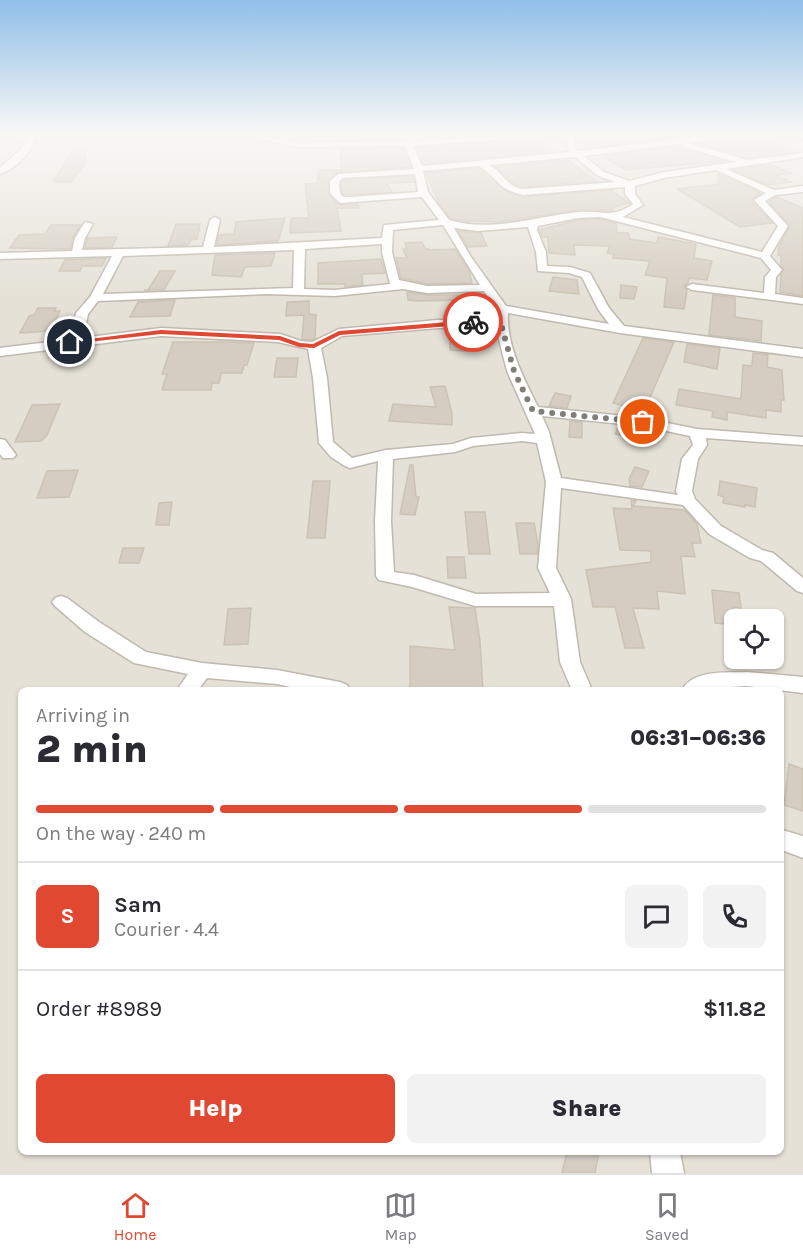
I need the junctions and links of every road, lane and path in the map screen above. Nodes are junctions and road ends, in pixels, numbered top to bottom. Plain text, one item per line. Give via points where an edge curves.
1 (335, 190) edge
2 (424, 190) edge
3 (513, 190) edge
4 (553, 190) edge
5 (630, 190) edge
6 (764, 190) edge
7 (799, 190) edge
8 (773, 194) junction
9 (426, 196) junction
10 (409, 206) dead end
11 (397, 213) dead end
12 (613, 217) junction
13 (215, 220) dead end
14 (446, 222) junction
15 (88, 224) dead end
16 (533, 224) junction
17 (388, 227) junction
18 (387, 241) junction
19 (300, 246) junction
20 (208, 249) junction
21 (119, 253) junction
22 (76, 254) junction
23 (0, 256) edge
24 (765, 256) junction
25 (402, 286) junction
26 (692, 287) dead end
27 (487, 288) junction
28 (298, 291) junction
29 (769, 297) junction
30 (95, 298) junction
31 (803, 301) edge
32 (501, 316) junction
33 (620, 329) junction
34 (70, 342) junction
35 (314, 346) junction
36 (4, 351) edge
37 (803, 353) edge
38 (0, 362) edge
39 (533, 411) junction
40 (697, 433) junction
41 (543, 439) junction
42 (803, 441) edge
43 (386, 455) junction
44 (554, 482) junction
45 (688, 501) junction
46 (803, 587) edge
47 (562, 599) junction
48 (61, 602) dead end
49 (202, 670) junction
50 (803, 685) edge
51 (189, 687) edge
52 (325, 687) edge
53 (581, 687) edge
54 (698, 687) edge
55 (784, 841) edge
56 (803, 847) edge
57 (665, 1155) edge
58 (668, 1173) edge

1 - 9 street via 340,200
2 - 9 street
3 - 4 street
5 - 12 street via 639,205
6 - 8 street
7 - 8 street
8 - 24 street via 760,198 759,203 783,226
9 - 10 street
9 - 14 street
11 - 17 street
12 - 16 street via 578,214
12 - 24 street
13 - 20 street
14 - 16 street via 470,228
14 - 17 street
14 - 27 street
15 - 22 street
16 - 33 street via 542,269 586,275
17 - 18 street
18 - 19 street
18 - 25 street via 392,278
19 - 20 street
19 - 28 street
20 - 21 street
21 - 22 street
21 - 30 street
22 - 23 street
24 - 29 street via 777,270 771,277
25 - 27 street
25 - 28 street via 335,293
26 - 29 street
27 - 32 street
28 - 30 street
29 - 31 street
30 - 34 street via 82,313 78,334
32 - 33 street
32 - 35 street via 339,333
32 - 39 street via 514,371
33 - 37 street
34 - 35 street via 161,332 280,338
34 - 36 street
35 - 43 street via 326,443 350,463
36 - 38 street
39 - 40 street via 643,422
39 - 41 street
40 - 42 street
40 - 45 street via 700,445 690,459 684,490
41 - 43 street via 471,442 427,452
41 - 44 street
43 - 47 street via 385,576 475,600
44 - 45 street
44 - 47 street via 548,568
45 - 46 street via 715,531 767,557
47 - 53 street via 570,662
48 - 49 street via 141,658
49 - 51 street
49 - 52 street via 277,677
50 - 54 street via 747,679 709,681
55 - 56 street
57 - 58 street

